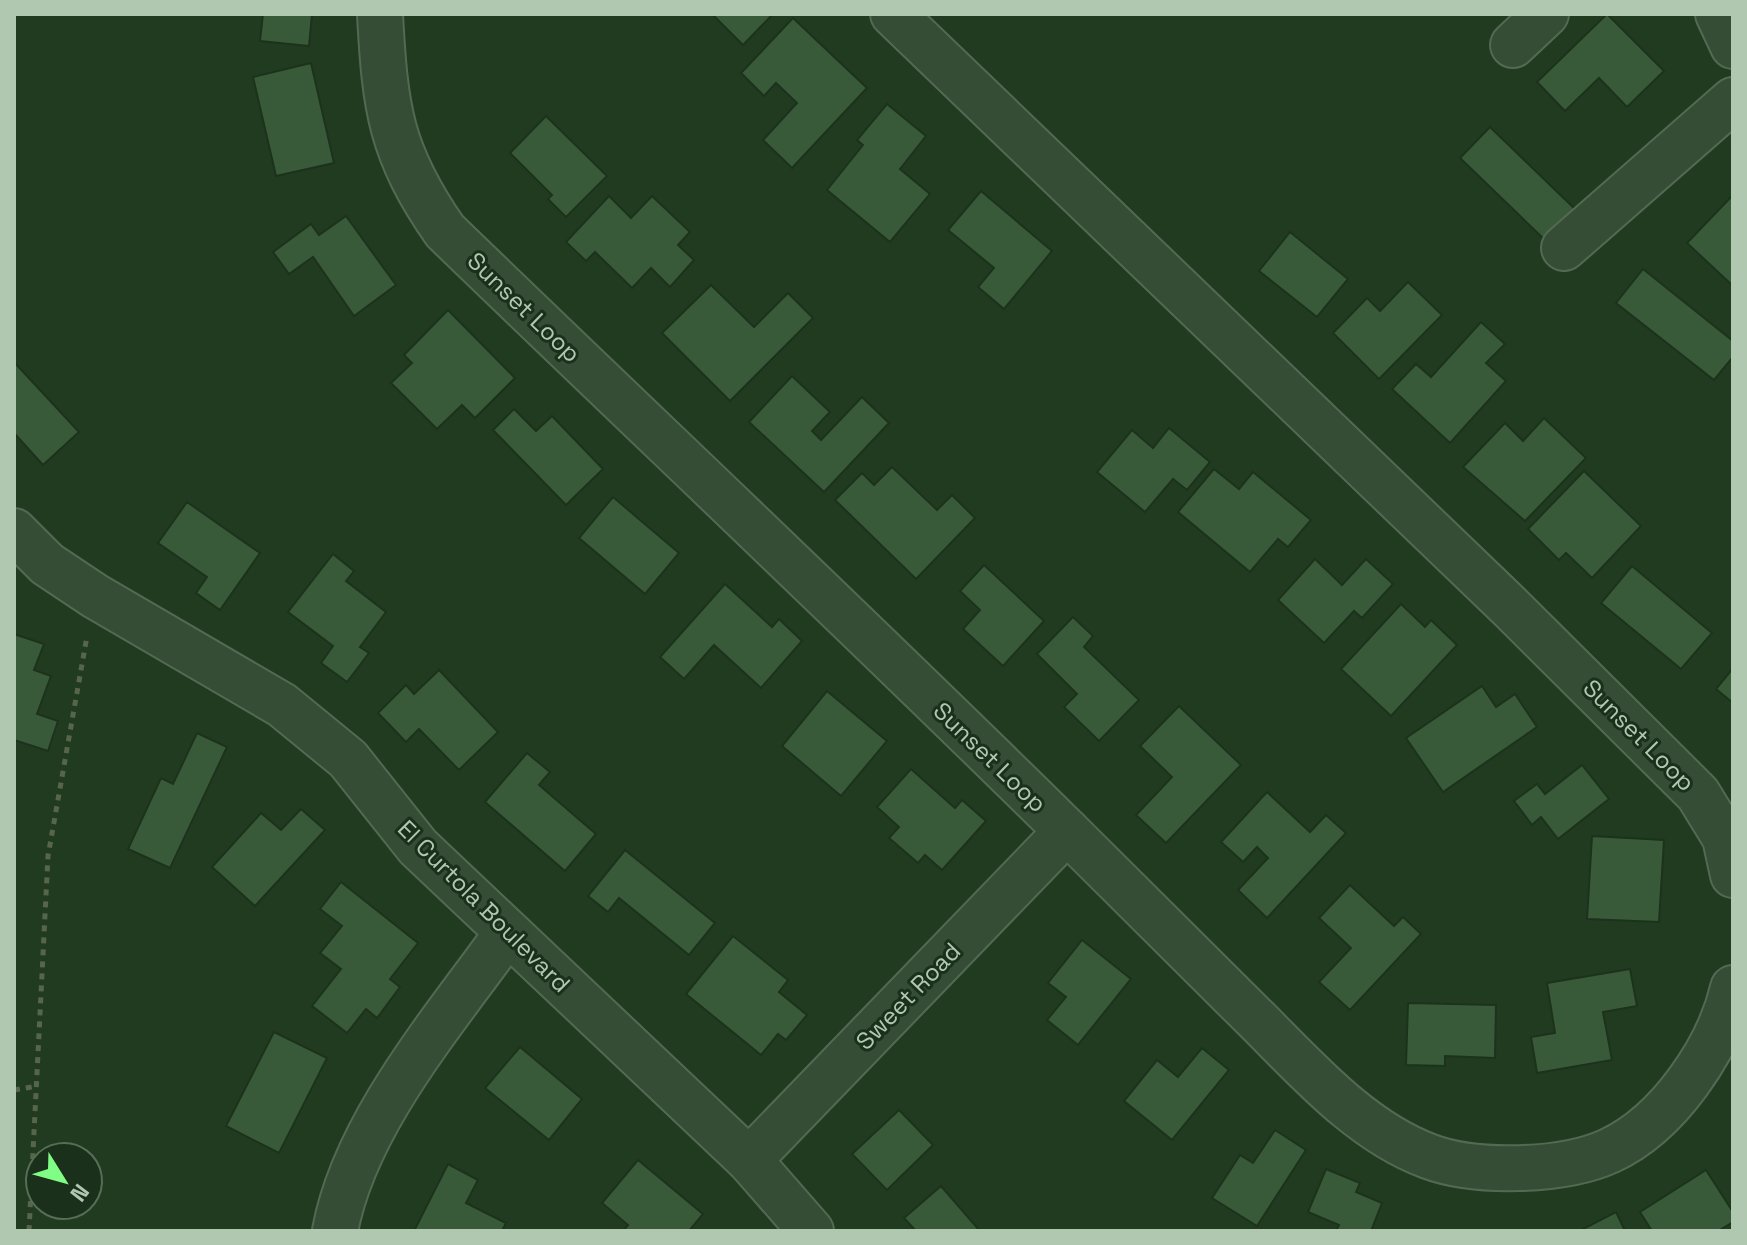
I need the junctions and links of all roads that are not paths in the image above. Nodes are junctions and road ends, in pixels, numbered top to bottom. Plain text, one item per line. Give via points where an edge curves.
1 (380, 14) edge
2 (893, 14) edge
3 (1546, 14) edge
4 (1718, 14) edge
5 (1513, 45) dead end
6 (1733, 46) edge
7 (1733, 100) edge
8 (1564, 248) dead end
9 (14, 531) edge
10 (1067, 831) junction
11 (1733, 875) edge
12 (507, 933) junction
13 (1733, 988) edge
14 (749, 1160) junction
15 (335, 1231) edge
16 (811, 1231) edge

1 - 10 street, Sunset Loop via 384,99 400,154 445,231
2 - 11 street, Sunset Loop via 1698,794 1725,838
3 - 5 street
4 - 6 street
7 - 8 street
9 - 12 street, El Curtola Boulevard via 47,564 95,596 282,705 348,759 418,847
10 - 13 street, Sunset Loop via 1323,1085 1373,1125 1427,1156 1481,1169 1541,1167 1607,1152 1650,1125 1726,1019
10 - 14 street, Sweet Road
12 - 14 street, El Curtola Boulevard
12 - 15 street via 410,1070 368,1140
14 - 16 street, El Curtola Boulevard

